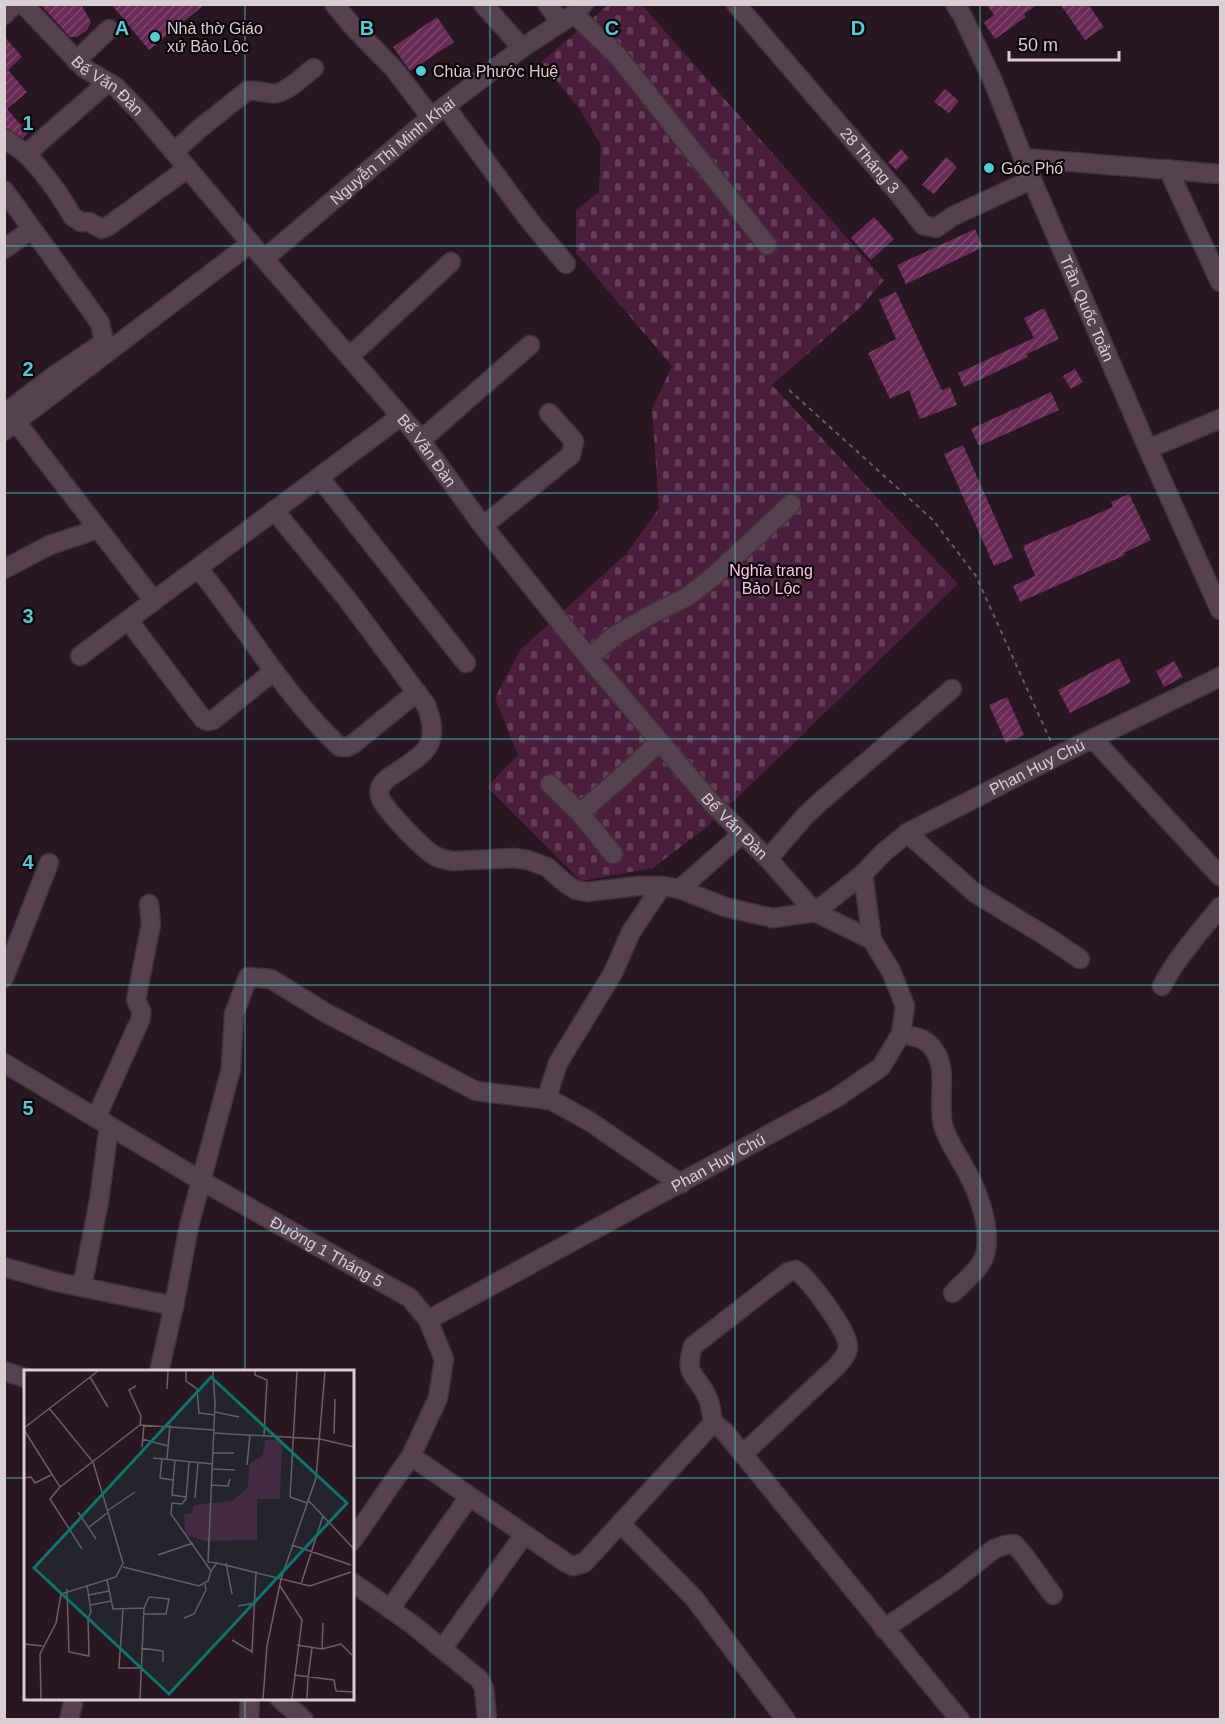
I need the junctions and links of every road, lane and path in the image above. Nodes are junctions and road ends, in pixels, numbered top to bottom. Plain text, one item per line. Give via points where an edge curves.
1 (15, 4) edge
2 (23, 4) edge
3 (334, 4) edge
4 (483, 4) edge
5 (548, 4) edge
6 (736, 4) edge
7 (955, 4) edge
8 (573, 13) edge
9 (4, 15) edge
10 (109, 29) dead end
11 (522, 48) junction
12 (76, 61) junction
13 (314, 68) dead end
14 (108, 82) junction
15 (438, 112) junction
16 (4, 138) edge
17 (174, 152) junction
18 (26, 154) junction
19 (1023, 158) junction
20 (188, 168) junction
21 (1168, 170) junction
22 (1221, 174) edge
23 (1031, 180) junction
24 (4, 190) edge
25 (32, 229) junction
26 (251, 243) junction
27 (767, 245) dead end
28 (4, 249) edge
29 (264, 259) junction
30 (450, 262) dead end
31 (566, 264) dead end
32 (1221, 282) edge
33 (530, 345) dead end
34 (349, 357) junction
35 (789, 390) dead end
36 (549, 413) dead end
37 (401, 416) junction
38 (1221, 419) edge
39 (8, 422) edge
40 (421, 440) junction
41 (1148, 449) junction
42 (319, 477) junction
43 (791, 504) dead end
44 (274, 510) junction
45 (483, 526) junction
46 (98, 529) junction
47 (198, 568) junction
48 (4, 569) edge
49 (154, 601) junction
50 (1221, 610) edge
51 (128, 620) junction
52 (80, 656) dead end
53 (589, 658) junction
54 (466, 663) dead end
55 (274, 671) junction
56 (1221, 677) edge
57 (952, 689) dead end
58 (417, 692) junction
59 (1093, 739) junction
60 (660, 741) junction
61 (1058, 756) junction
62 (550, 784) dead end
63 (580, 813) junction
64 (907, 833) junction
65 (742, 834) junction
66 (613, 854) dead end
67 (768, 859) junction
68 (49, 864) dead end
69 (863, 874) junction
70 (1221, 876) edge
71 (671, 887) junction
72 (149, 904) dead end
73 (1221, 907) edge
74 (815, 912) junction
75 (872, 940) junction
76 (1080, 959) dead end
77 (4, 978) edge
78 (1162, 986) dead end
79 (902, 1034) junction
80 (4, 1063) edge
81 (546, 1100) junction
82 (102, 1122) junction
83 (200, 1180) junction
84 (681, 1184) junction
85 (4, 1267) edge
86 (82, 1287) junction
87 (953, 1293) dead end
88 (174, 1306) junction
89 (428, 1320) junction
90 (159, 1370) edge
91 (4, 1371) edge
92 (24, 1377) edge
93 (714, 1423) junction
94 (743, 1454) junction
95 (411, 1456) junction
96 (469, 1497) junction
97 (621, 1524) junction
98 (524, 1535) junction
99 (354, 1538) edge
100 (354, 1583) edge
101 (1053, 1595) dead end
102 (390, 1609) junction
103 (884, 1629) junction
104 (442, 1648) junction
105 (74, 1700) edge
106 (250, 1700) edge
107 (281, 1700) edge
108 (69, 1719) edge
109 (249, 1719) edge
110 (304, 1719) edge
111 (488, 1719) edge
112 (786, 1719) edge
113 (960, 1719) edge

1 - 9 street
2 - 12 street, Bế Văn Đàn
3 - 15 street
4 - 11 street
5 - 8 street
6 - 23 street, 28 Tháng 3 via 922,225 936,228 953,216
7 - 19 street, Trần Quốc Toản via 993,81
8 - 11 street, Nguyễn Thị Minh Khai
8 - 27 street via 618,56
10 - 12 street
11 - 15 street, Nguyễn Thị Minh Khai
12 - 14 street, Bế Văn Đàn
13 - 17 street via 276,93 248,91
14 - 17 street, Bế Văn Đàn
14 - 18 street
15 - 29 street, Nguyễn Thị Minh Khai
15 - 31 street
16 - 18 street
17 - 20 street, Bế Văn Đàn
18 - 20 street via 73,217 102,229
19 - 21 street
19 - 23 street, Trần Quốc Toản
20 - 26 street, Bế Văn Đàn
21 - 22 street
21 - 32 street
23 - 41 street, Trần Quốc Toản
24 - 25 street
25 - 28 street
25 - 39 street via 100,323 104,342 51,378
26 - 29 street, Bế Văn Đàn
26 - 39 street
29 - 34 street, Bế Văn Đàn
30 - 34 street
33 - 40 street
34 - 37 street, Bế Văn Đàn
35 - 61 path via 933,520 976,576
36 - 45 street via 573,441 571,455
37 - 40 street, Bế Văn Đàn
37 - 42 street
38 - 41 street
39 - 46 street
40 - 45 street, Bế Văn Đàn
41 - 50 street, Trần Quốc Toản
42 - 44 street
42 - 54 street
43 - 53 street via 687,597 614,636
44 - 47 street
44 - 58 street
45 - 53 street, Bế Văn Đàn
46 - 48 street via 50,545
46 - 49 street
47 - 49 street
47 - 55 street
49 - 51 street
51 - 52 street
51 - 55 street via 208,721
53 - 60 street, Bế Văn Đàn
55 - 58 street via 340,747 353,744
56 - 59 street, Phan Huy Chú
57 - 67 street via 821,801
58 - 71 street via 432,720 428,748 383,782 380,798 423,848 443,860 513,858 540,863 576,890 587,892
59 - 61 street, Phan Huy Chú
59 - 70 street
60 - 63 street
60 - 65 street, Bế Văn Đàn
61 - 64 street, Phan Huy Chú
62 - 63 street
63 - 66 street
64 - 69 street, Phan Huy Chú
64 - 76 street via 975,893
65 - 67 street, Bế Văn Đàn
65 - 71 street
67 - 74 street, Bế Văn Đàn
68 - 77 street
69 - 74 street, Phan Huy Chú
69 - 75 street
71 - 74 street via 725,907 773,918
71 - 81 street via 632,932 613,973 558,1063
72 - 82 street via 151,924 136,1000 141,1017
73 - 78 street
74 - 75 street
75 - 79 street, Phan Huy Chú via 891,971 905,1006
79 - 84 street, Phan Huy Chú via 881,1067 836,1098
79 - 87 street via 923,1038 938,1056 946,1136 969,1175 985,1224 986,1250 981,1263
80 - 82 street, Đường 1 Tháng 5
81 - 83 street via 476,1091 326,1013 271,979 248,976 234,1014 231,1069
81 - 84 street via 589,1121
82 - 83 street, Đường 1 Tháng 5
82 - 86 street via 99,1201
83 - 88 street
83 - 89 street, Đường 1 Tháng 5 via 410,1298
84 - 89 street, Phan Huy Chú
85 - 86 street
86 - 88 street
88 - 90 street
89 - 95 street, Đường 1 Tháng 5 via 444,1359 438,1398
91 - 92 street
93 - 94 street
93 - 94 street via 708,1398 690,1370 693,1346 788,1272 796,1270 805,1276 831,1313 848,1342 848,1350 837,1366
93 - 97 street
94 - 103 street
95 - 96 street
95 - 99 street, Đường 1 Tháng 5
96 - 98 street
96 - 102 street
97 - 98 street via 584,1563 573,1566
97 - 112 street via 694,1598
98 - 104 street
100 - 102 street
101 - 103 street via 1014,1544 1005,1545
102 - 104 street
103 - 113 street
104 - 111 street via 479,1679
105 - 108 street
106 - 109 street
107 - 110 street

